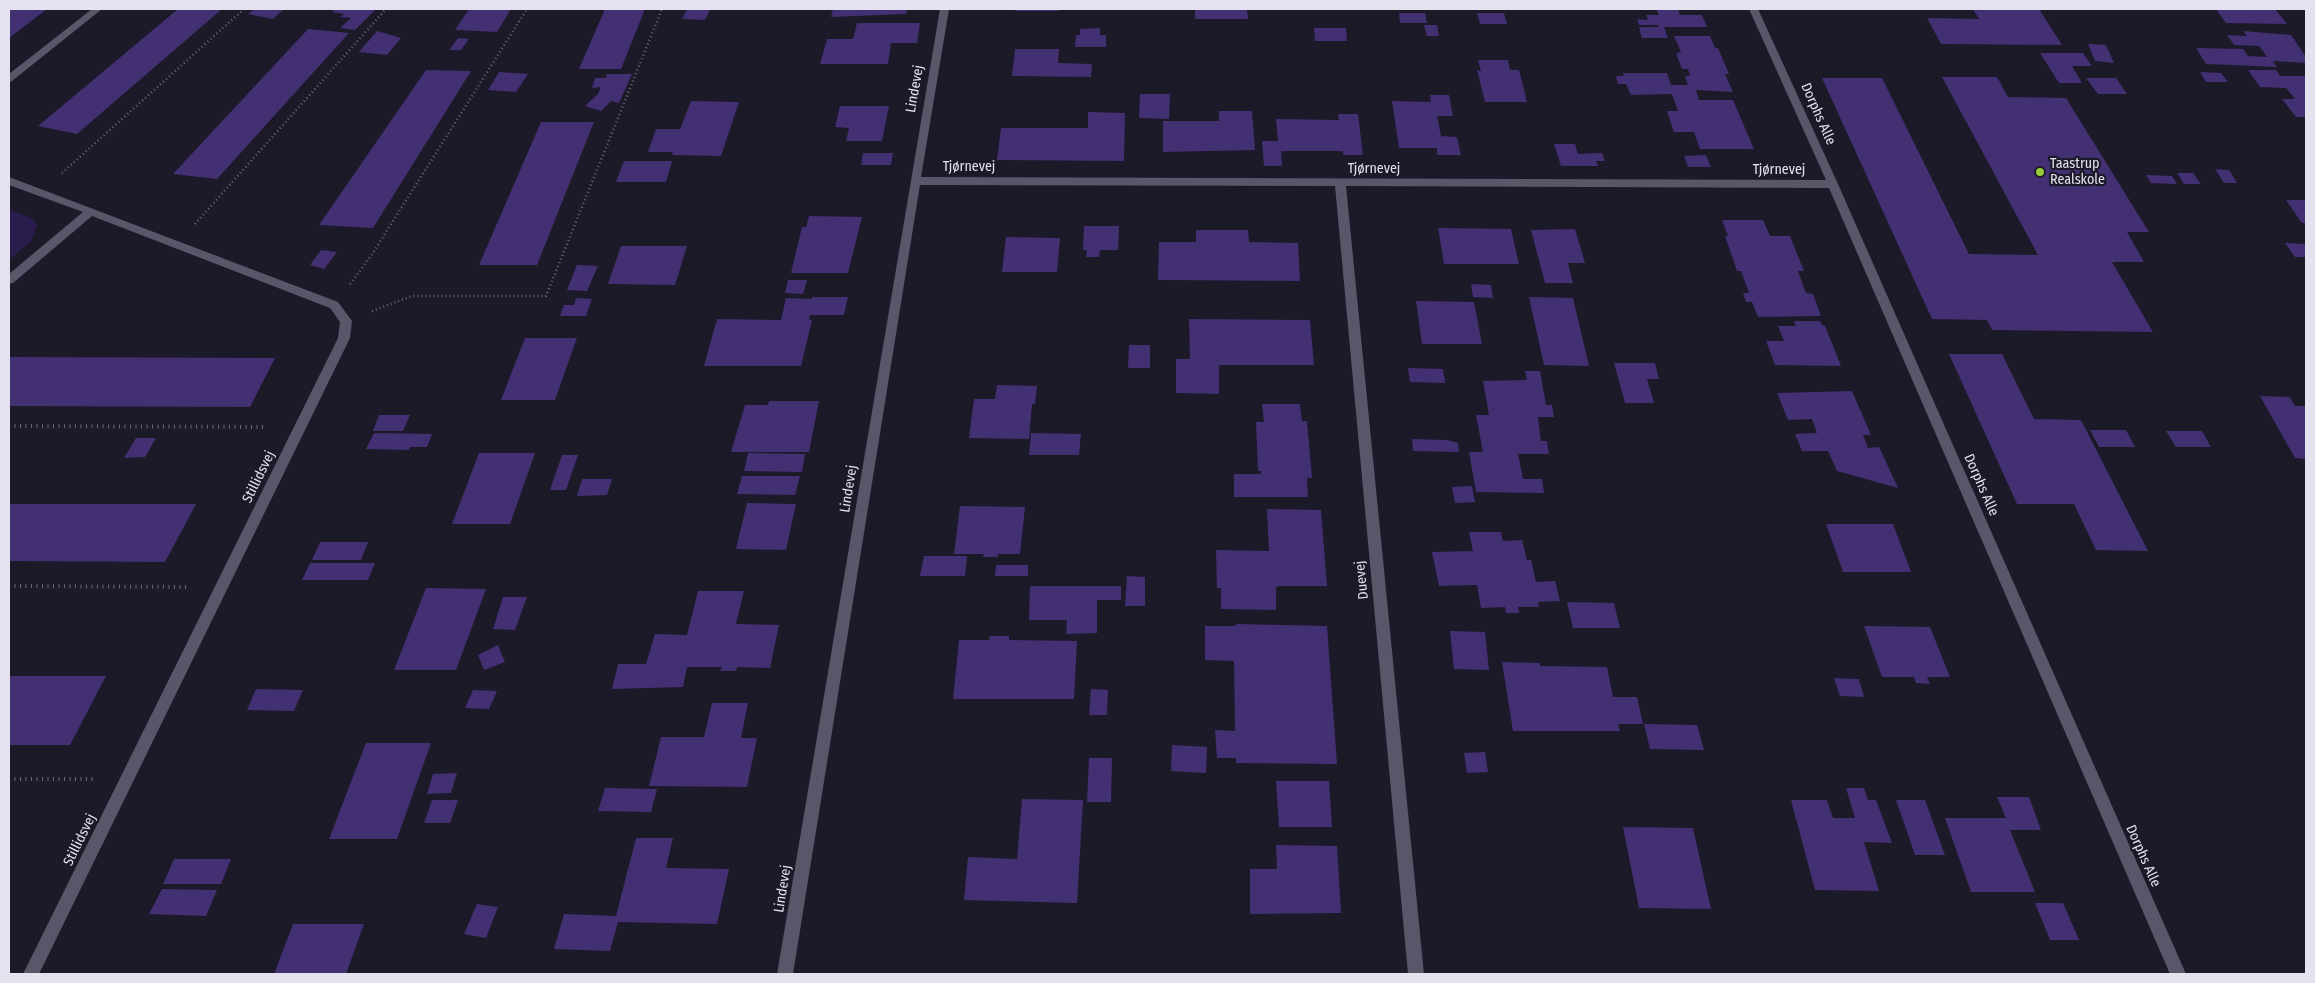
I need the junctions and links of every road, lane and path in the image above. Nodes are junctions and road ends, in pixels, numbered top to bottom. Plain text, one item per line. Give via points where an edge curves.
1 (97, 9) edge
2 (244, 9) edge
3 (386, 9) edge
4 (527, 9) edge
5 (662, 9) edge
6 (944, 9) edge
7 (1754, 9) edge
8 (9, 79) edge
9 (9, 181) edge
10 (915, 181) junction
11 (1340, 182) junction
12 (1833, 184) junction
13 (42, 192) junction
14 (91, 211) junction
15 (178, 244) junction
16 (9, 280) edge
17 (334, 305) junction
18 (346, 321) junction
19 (9, 426) edge
20 (301, 427) junction
21 (9, 586) edge
22 (221, 587) junction
23 (9, 779) edge
24 (127, 780) junction
25 (31, 974) edge
26 (785, 974) edge
27 (1416, 974) edge
28 (2178, 974) edge

1 - 8 street
2 - 13 path
3 - 15 path
4 - 17 path via 371,256
5 - 18 path via 546,296 412,296
6 - 10 street, Lindevej
7 - 12 street, Dorphs Alle
9 - 13 street
10 - 11 street, Tjørnevej
10 - 26 street, Lindevej
11 - 12 street, Tjørnevej
11 - 27 street, Duevej
12 - 28 street, Dorphs Alle
13 - 14 street
14 - 15 street
14 - 16 street
15 - 17 street
17 - 18 street
18 - 20 street, Stillidsvej via 344,338
19 - 20 path
20 - 22 street, Stillidsvej
21 - 22 path
22 - 24 street, Stillidsvej
23 - 24 path
24 - 25 street, Stillidsvej

